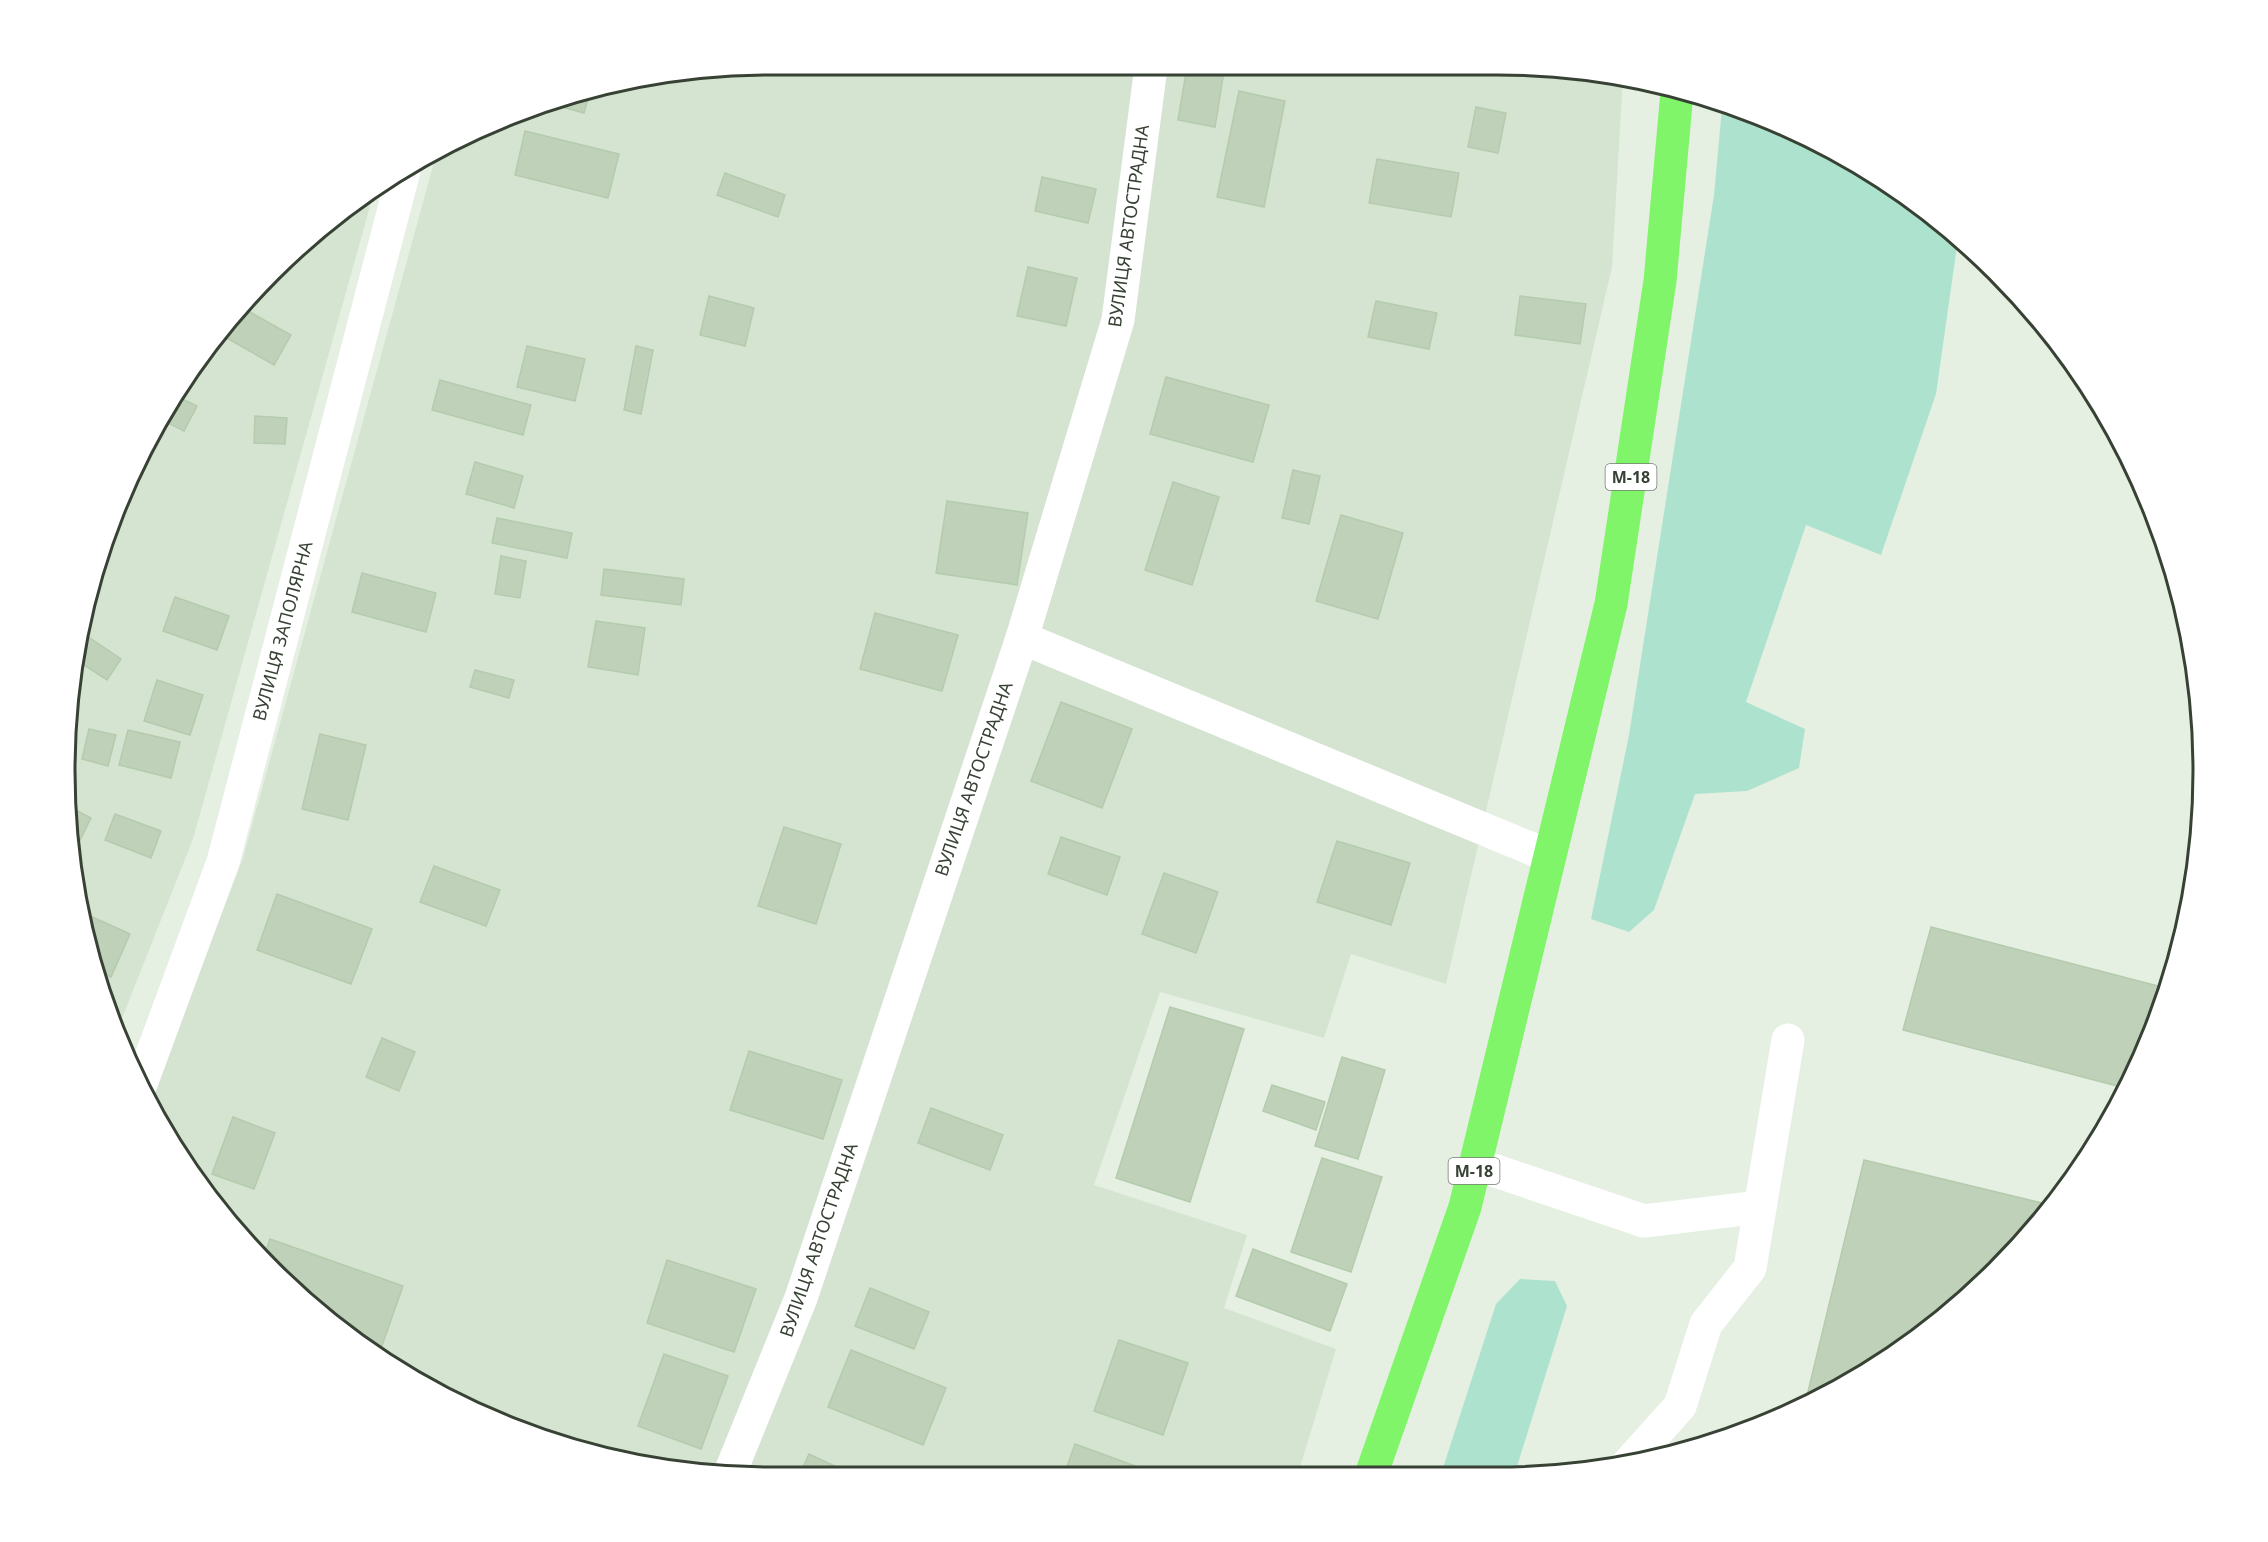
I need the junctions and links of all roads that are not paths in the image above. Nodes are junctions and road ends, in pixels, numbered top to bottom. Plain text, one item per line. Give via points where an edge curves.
1 (1150, 75) edge
2 (1676, 99) edge
3 (401, 181) edge
4 (1022, 638) junction
5 (1549, 856) junction
6 (1788, 1040) dead end
7 (145, 1074) edge
8 (1475, 1164) junction
9 (1760, 1207) junction
10 (1638, 1453) edge
11 (733, 1466) edge
12 (1375, 1467) edge

1 - 4 street, ВУЛИЦЯ АВТОСТРАДНА via 1118,320
2 - 5 highway, М-18 via 1660,281 1611,604
3 - 7 street, ВУЛИЦЯ ЗАПОЛЯРНА via 222,862
4 - 5 street
4 - 11 street, ВУЛИЦЯ АВТОСТРАДНА via 801,1298
5 - 8 highway, М-18
6 - 9 street
8 - 9 street via 1644,1221
8 - 12 highway, М-18 via 1465,1207
9 - 10 street via 1750,1268 1706,1324 1680,1406

